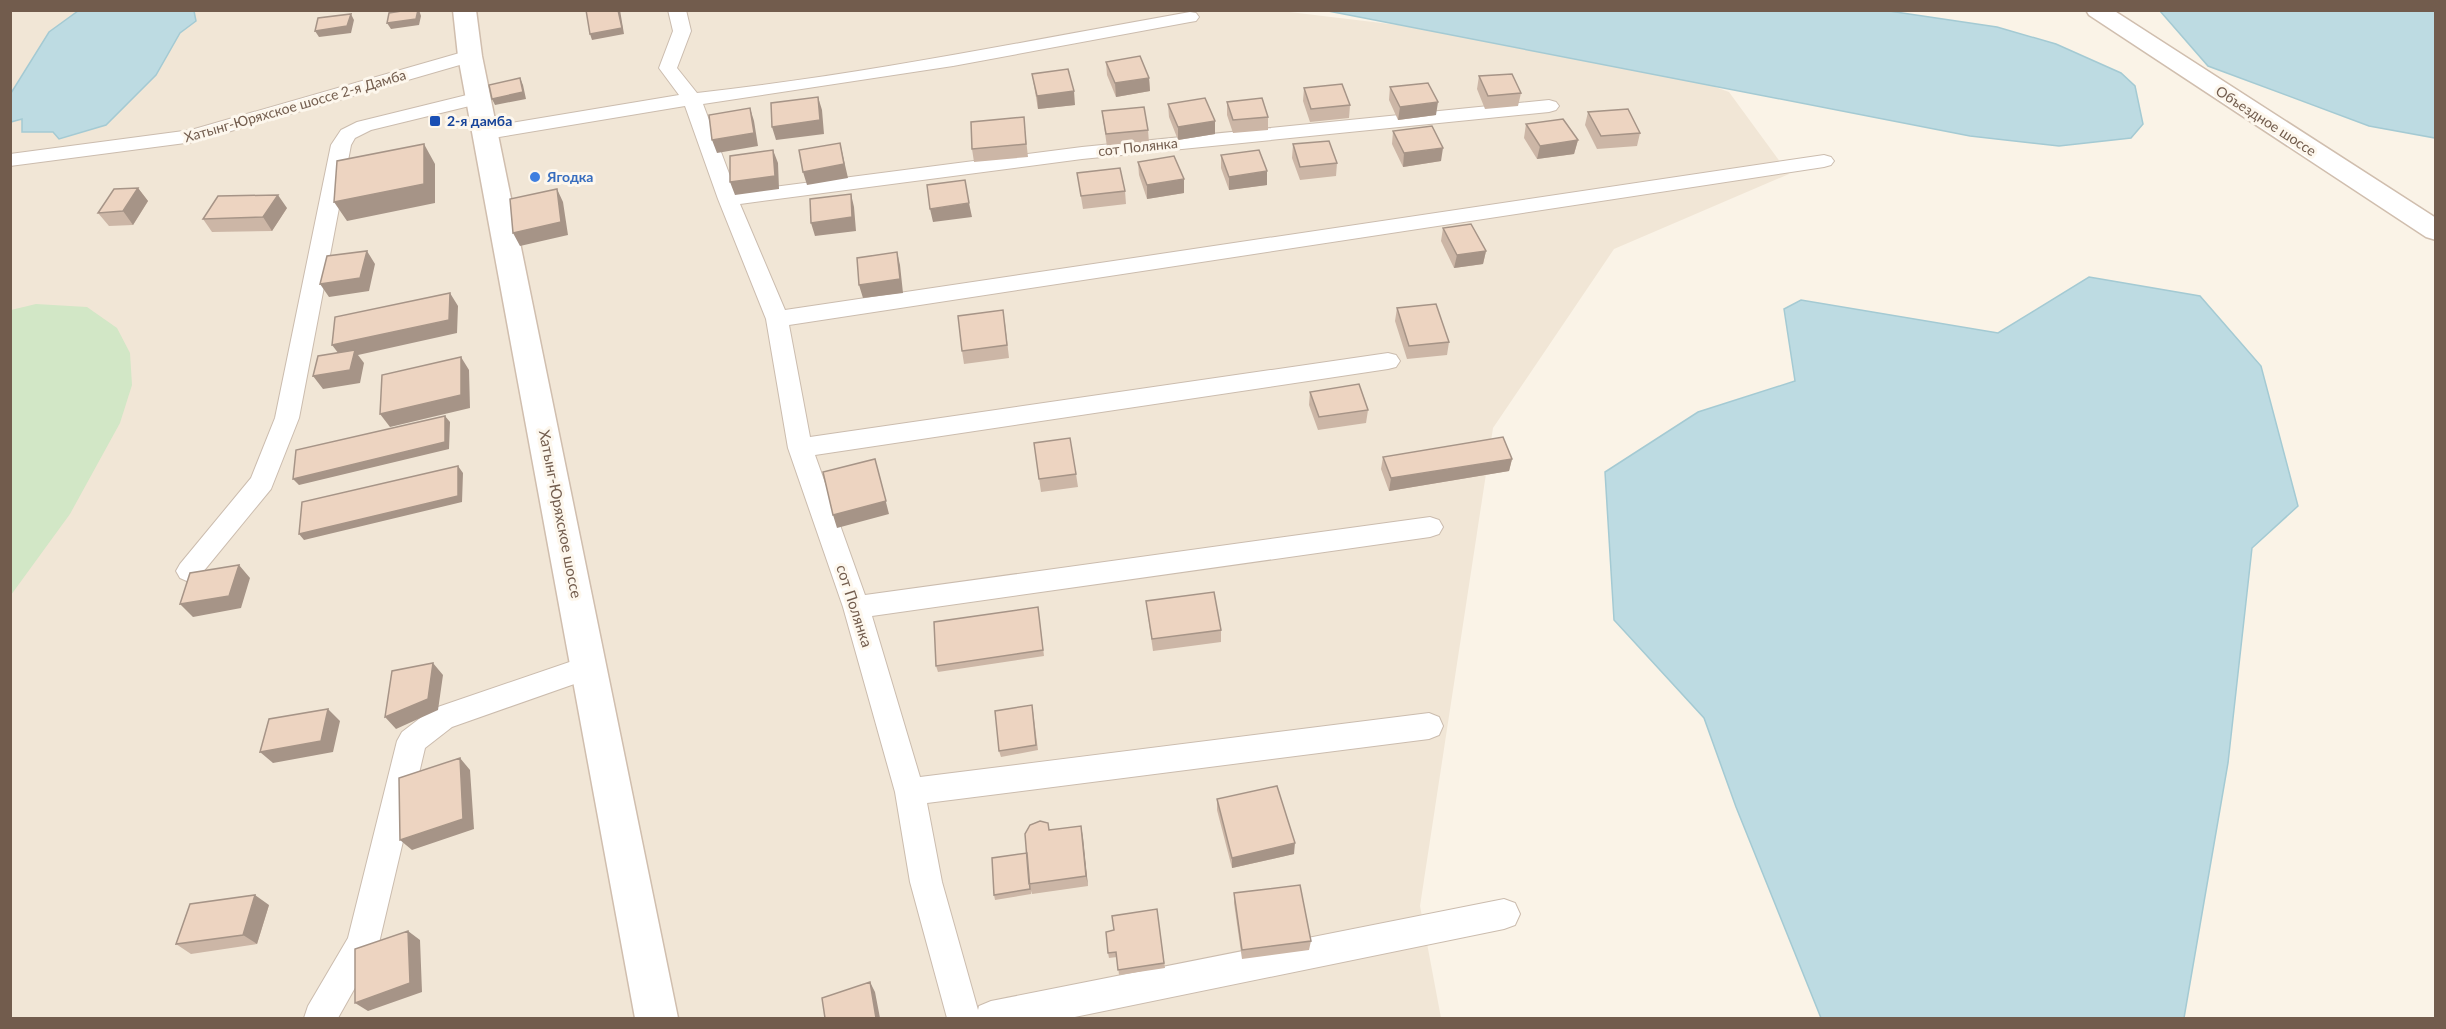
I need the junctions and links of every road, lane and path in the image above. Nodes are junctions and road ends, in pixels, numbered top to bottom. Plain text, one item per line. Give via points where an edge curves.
1 (464, 10) edge
2 (677, 10) edge
3 (2097, 10) edge
4 (1190, 17) dead end
5 (470, 56) junction
6 (479, 98) junction
7 (692, 99) junction
8 (1549, 106) dead end
9 (487, 133) junction
10 (10, 160) edge
11 (1824, 161) dead end
12 (728, 199) junction
13 (2436, 231) edge
14 (777, 319) junction
15 (1388, 361) dead end
16 (800, 448) junction
17 (1430, 527) dead end
18 (189, 571) edge
19 (856, 607) junction
20 (590, 666) junction
21 (1429, 726) dead end
22 (910, 792) junction
23 (1504, 914) dead end
24 (320, 1018) edge
25 (657, 1018) edge
26 (963, 1018) edge
27 (991, 1018) edge

1 - 5 main road, Хатынг-Юряхское шоссе
2 - 7 street, сот Полянка via 682,31 668,68
3 - 13 main road, Объездное шоссе
4 - 7 street via 953,60
5 - 6 main road, Хатынг-Юряхское шоссе
5 - 10 street, Хатынг-Юряхское шоссе 2-я Дамба via 193,136
6 - 9 main road, Хатынг-Юряхское шоссе
6 - 18 street via 364,126 348,134 341,145 287,418 262,482
7 - 9 street
7 - 12 street, сот Полянка
8 - 12 street, сот Полянка via 1082,153
9 - 20 main road, Хатынг-Юряхское шоссе
11 - 14 street
12 - 14 street, сот Полянка
14 - 16 street, сот Полянка
15 - 16 street
16 - 19 street, сот Полянка
17 - 19 street
19 - 22 street, сот Полянка
20 - 24 street via 442,718 412,741 363,943
20 - 25 main road, Хатынг-Юряхское шоссе
21 - 22 street
22 - 26 street, сот Полянка via 926,882
23 - 27 street

